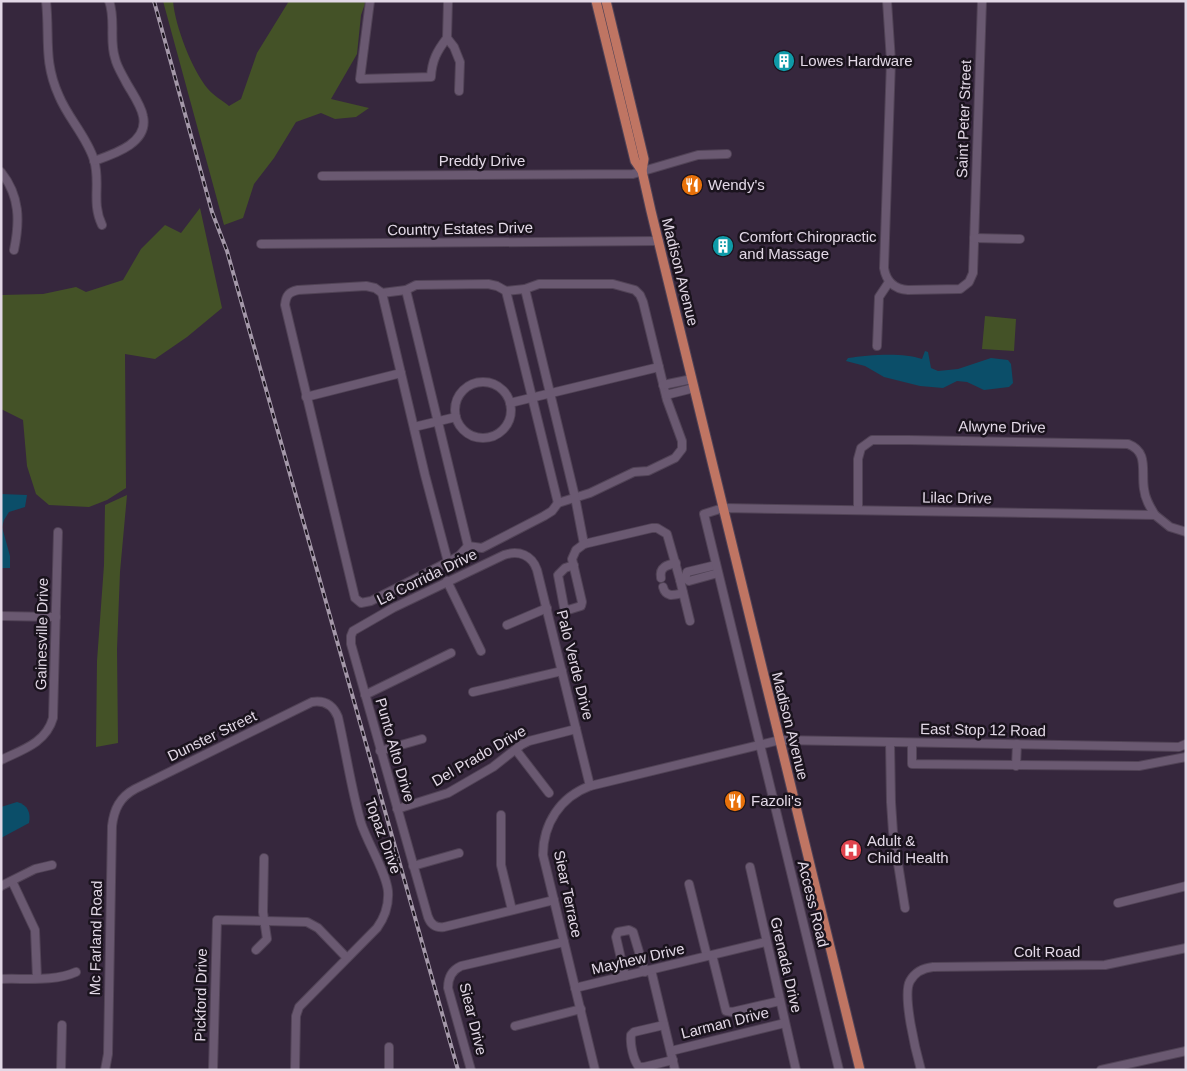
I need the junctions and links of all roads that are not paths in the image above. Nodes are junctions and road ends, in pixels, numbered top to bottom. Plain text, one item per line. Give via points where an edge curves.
1 (46, 1) edge
2 (109, 1) edge
3 (370, 1) edge
4 (448, 1) edge
5 (596, 1) edge
6 (606, 1) edge
7 (887, 1) edge
8 (982, 1) edge
9 (448, 38) junction
10 (460, 91) dead end
11 (727, 154) dead end
12 (94, 161) junction
13 (642, 171) junction
14 (1, 172) edge
15 (322, 176) dead end
16 (102, 224) dead end
17 (974, 238) junction
18 (1020, 239) dead end
19 (659, 241) junction
20 (261, 244) dead end
21 (14, 250) dead end
22 (890, 282) junction
23 (525, 289) junction
24 (406, 290) junction
25 (506, 291) junction
26 (382, 293) junction
27 (877, 346) dead end
28 (659, 367) junction
29 (401, 373) junction
30 (693, 384) junction
31 (664, 385) junction
32 (550, 394) junction
33 (666, 395) junction
34 (306, 397) junction
35 (532, 398) junction
36 (510, 403) junction
37 (456, 417) junction
38 (437, 421) junction
39 (414, 428) junction
40 (575, 497) junction
41 (558, 502) junction
42 (724, 508) junction
43 (858, 510) junction
44 (1155, 515) junction
45 (58, 532) dead end
46 (1186, 532) edge
47 (584, 544) junction
48 (468, 546) junction
49 (525, 555) joint
50 (448, 562) junction
51 (676, 562) junction
52 (716, 564) junction
53 (574, 565) junction
54 (718, 573) junction
55 (661, 578) dead end
56 (682, 579) junction
57 (447, 581) junction
58 (662, 587) dead end
59 (683, 593) junction
60 (547, 608) junction
61 (1, 616) edge
62 (56, 617) junction
63 (690, 621) dead end
64 (507, 626) dead end
65 (351, 641) joint
66 (481, 651) dead end
67 (451, 653) dead end
68 (562, 671) junction
69 (473, 692) dead end
70 (365, 695) junction
71 (327, 704) joint
72 (576, 729) junction
73 (422, 739) dead end
74 (780, 740) junction
75 (890, 742) junction
76 (912, 743) junction
77 (760, 744) junction
78 (1016, 744) junction
79 (1186, 744) edge
80 (516, 750) junction
81 (380, 751) junction
82 (1186, 757) edge
83 (1, 760) edge
84 (1016, 766) junction
85 (590, 786) junction
86 (549, 793) dead end
87 (116, 808) joint
88 (397, 809) junction
89 (501, 815) dead end
90 (459, 853) dead end
91 (264, 858) dead end
92 (52, 865) dead end
93 (413, 866) junction
94 (750, 867) dead end
95 (12, 881) junction
96 (689, 884) dead end
97 (1, 886) edge
98 (1186, 886) edge
99 (554, 900) junction
100 (1118, 903) dead end
101 (905, 908) dead end
102 (512, 910) junction
103 (265, 922) junction
104 (564, 942) junction
105 (766, 942) junction
106 (1186, 948) edge
107 (256, 950) dead end
108 (710, 956) junction
109 (347, 958) junction
110 (648, 971) junction
111 (76, 972) dead end
112 (625, 976) junction
113 (1, 978) edge
114 (37, 978) junction
115 (576, 988) junction
116 (780, 1001) junction
117 (581, 1010) junction
118 (786, 1023) junction
119 (62, 1025) dead end
120 (664, 1025) junction
121 (515, 1026) dead end
122 (389, 1047) dead end
123 (671, 1051) junction
124 (1186, 1051) edge
125 (673, 1060) junction
126 (61, 1070) edge
127 (105, 1070) edge
128 (213, 1070) edge
129 (295, 1070) edge
130 (389, 1070) edge
131 (471, 1070) edge
132 (594, 1070) edge
133 (675, 1070) edge
134 (796, 1070) edge
135 (839, 1070) edge
136 (860, 1070) edge
137 (921, 1070) edge
138 (1101, 1070) edge

1 - 12 street via 47,50 52,78 62,104
2 - 12 street via 114,56 142,113 144,124 141,134 132,144
3 - 9 street via 360,79 431,77 436,52
4 - 9 street
5 - 13 main road, Madison Avenue via 635,161
6 - 13 main road, Madison Avenue via 644,159
7 - 22 street via 891,61 884,268
8 - 17 street, Saint Peter Street
9 - 10 street via 460,62
11 - 13 street, Preddy Drive via 698,155
12 - 16 street via 96,206
13 - 15 street, Preddy Drive via 633,174
13 - 19 main road, Madison Avenue
14 - 21 street via 13,192 17,208
17 - 18 street
17 - 22 street, Saint Peter Street via 973,273 967,284 956,290 908,290 896,288
19 - 20 street, Country Estates Drive
19 - 30 main road, Madison Avenue
22 - 27 street via 880,296
23 - 25 street
23 - 28 street via 539,284 613,284 635,290 643,301
23 - 32 street
24 - 25 street via 416,285 488,284
24 - 26 street
24 - 38 street
25 - 35 street
26 - 29 street
26 - 34 street via 366,286 289,292 285,305
28 - 31 street
28 - 32 street
29 - 34 street
29 - 39 street
30 - 31 street
30 - 33 street
30 - 42 main road, Madison Avenue
31 - 33 street
32 - 35 street
32 - 40 street
33 - 40 street via 683,443 678,456 648,471 630,474
34 - 50 street via 354,598 362,603 371,601
35 - 36 street
35 - 41 street
36 - 37 street via 497,386 487,382 476,383 459,396
36 - 37 street via 508,423 490,437 470,435
37 - 38 street
38 - 39 street
38 - 48 street
39 - 50 street
40 - 41 street
40 - 47 street
41 - 48 street via 544,516 482,548
42 - 43 street, Lilac Drive
42 - 52 street, Access Road via 704,514
42 - 74 main road, Madison Avenue
43 - 44 street, Lilac Drive
43 - 44 street, Alwyne Drive via 860,451 872,440 885,439 1128,444 1142,456 1145,494
44 - 46 street via 1170,527
45 - 62 street, Gainesville Drive
47 - 51 street via 658,528 667,534
47 - 53 street via 576,550 572,559
48 - 50 street
49 - 57 street, La Corrida Drive via 506,554
49 - 60 street, Palo Verde Drive via 536,566
51 - 55 street via 662,569
51 - 56 street
52 - 54 street, Access Road
52 - 56 street via 686,572
53 - 53 street via 582,602 581,606 568,610 564,607 558,575
54 - 56 street via 689,581
54 - 77 street, Access Road
56 - 59 street
57 - 65 street, La Corrida Drive via 355,629
57 - 66 street
58 - 59 street via 669,595
59 - 63 street
60 - 64 street
60 - 68 street, Palo Verde Drive
61 - 62 street
62 - 83 street, Gainesville Drive via 52,723 35,744
65 - 70 street, Punto Alto Drive
67 - 70 street
68 - 69 street
68 - 72 street, Palo Verde Drive
70 - 81 street, Punto Alto Drive
71 - 87 street, Dunster Street via 312,702 174,769 131,791
71 - 109 street, Topaz Drive via 338,717 361,822 388,892 382,921
72 - 80 street, Del Prado Drive via 533,740
72 - 85 street, Palo Verde Drive
73 - 81 street
74 - 75 street, East Stop 12 Road
74 - 77 street, Siear Terrace
74 - 136 main road, Madison Avenue
75 - 76 street, East Stop 12 Road
75 - 101 street via 890,802
76 - 78 street, East Stop 12 Road
76 - 84 street via 912,764
77 - 85 street, Siear Terrace
77 - 135 street, Access Road
78 - 79 street, East Stop 12 Road via 1178,748
78 - 84 street
80 - 86 street
80 - 88 street, Del Prado Drive via 448,793
81 - 88 street, Punto Alto Drive
82 - 84 street via 1139,766
85 - 99 street, Siear Terrace via 574,793 560,806 545,833 544,858
87 - 127 street, Mc Farland Road via 112,826 108,1054
88 - 93 street, Punto Alto Drive
89 - 102 street via 500,860
90 - 93 street
91 - 103 street
92 - 95 street via 35,869
93 - 102 street, Punto Alto Drive via 428,917 434,925 444,927
94 - 105 street, Grenada Drive
95 - 97 street
95 - 114 street via 35,930
96 - 108 street, Mayhew Drive
98 - 100 street
99 - 102 street
99 - 104 street, Siear Terrace
103 - 107 street via 266,940
103 - 109 street via 307,922 314,925
103 - 128 street, Pickford Drive via 217,920
104 - 115 street, Siear Terrace
104 - 131 street, Siear Drive via 461,966 451,974 448,988
105 - 108 street, Mayhew Drive
105 - 116 street, Grenada Drive
106 - 137 street, Colt Road via 1105,965 923,969 911,978 907,994
108 - 110 street, Mayhew Drive
108 - 116 street via 726,1012
109 - 129 street, Topaz Drive via 299,1007
110 - 112 street, Mayhew Drive
110 - 112 street via 634,932 618,932 616,937
110 - 120 street
111 - 114 street via 60,978
112 - 115 street, Mayhew Drive
113 - 114 street
115 - 117 street, Siear Terrace
116 - 118 street, Grenada Drive
117 - 121 street
117 - 132 street, Siear Terrace
118 - 123 street, Larman Drive
118 - 134 street, Grenada Drive
119 - 126 street
120 - 123 street
120 - 125 street via 633,1033 630,1038 634,1055 641,1067
122 - 130 street
123 - 125 street
124 - 138 street
125 - 133 street

